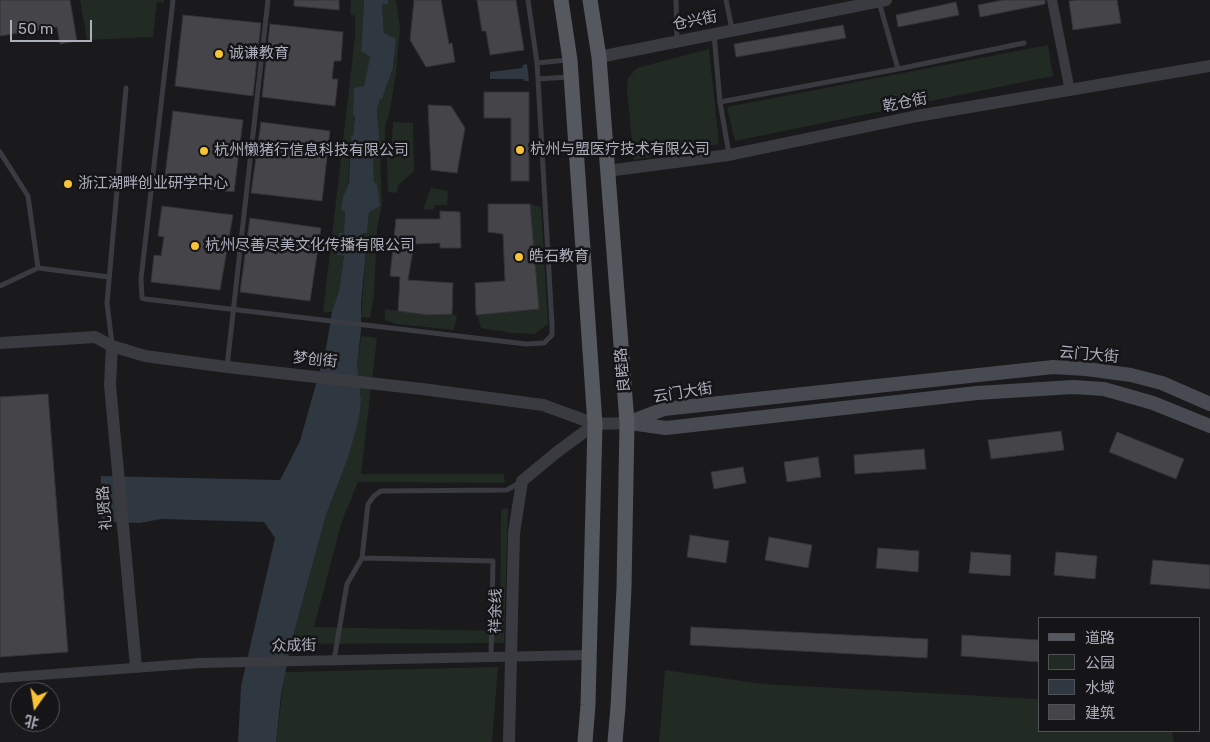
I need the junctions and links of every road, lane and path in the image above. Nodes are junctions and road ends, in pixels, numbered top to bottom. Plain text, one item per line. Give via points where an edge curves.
1 (173, 0) edge
2 (268, 0) edge
3 (528, 0) edge
4 (561, 0) edge
5 (590, 0) edge
6 (676, 0) edge
7 (726, 0) edge
8 (1052, 0) edge
9 (882, 1) edge
10 (732, 30) junction
11 (714, 34) junction
12 (677, 41) junction
13 (1024, 43) dead end
14 (599, 57) junction
15 (570, 60) junction
16 (537, 63) junction
17 (1210, 66) edge
18 (898, 69) junction
19 (571, 76) junction
20 (538, 79) junction
21 (126, 88) dead end
22 (1070, 91) junction
23 (720, 102) junction
24 (0, 152) edge
25 (729, 155) junction
26 (607, 171) junction
27 (38, 268) junction
28 (109, 277) junction
29 (0, 286) edge
30 (233, 311) junction
31 (0, 344) edge
32 (112, 346) junction
33 (227, 367) junction
34 (1210, 404) edge
35 (627, 423) junction
36 (595, 424) junction
37 (1210, 426) edge
38 (522, 481) junction
39 (362, 558) junction
40 (589, 655) junction
41 (491, 658) junction
42 (512, 658) junction
43 (334, 661) junction
44 (136, 667) junction
45 (0, 678) edge
46 (509, 742) edge
47 (585, 742) edge
48 (615, 742) edge

1 - 30 lane via 141,279 142,298
2 - 30 lane
3 - 16 lane
4 - 15 main road, 良睦路
5 - 14 main road, 良睦路
6 - 12 lane
7 - 10 lane
8 - 22 street
9 - 10 street, 仓兴街
9 - 18 lane
10 - 11 street, 仓兴街
11 - 12 street, 仓兴街
11 - 23 lane
12 - 14 street, 仓兴街
13 - 18 lane
14 - 26 main road, 良睦路
15 - 16 lane
15 - 19 main road, 良睦路
16 - 20 lane
17 - 22 street, 乾仓街
18 - 23 lane
19 - 20 lane
19 - 36 main road, 良睦路
20 - 30 lane via 552,335 544,343 526,344
21 - 28 lane
22 - 25 street, 乾仓街 via 917,116
23 - 25 lane
24 - 27 lane via 28,196
25 - 26 street, 乾仓街
26 - 35 main road, 良睦路
27 - 28 lane
27 - 29 lane
28 - 32 lane via 107,303
30 - 33 lane
31 - 32 street, 梦创街 via 95,337
32 - 33 street, 梦创街 via 145,356
32 - 44 street, 礼贤路 via 110,385
33 - 36 street, 梦创街 via 544,405
34 - 35 main road, 云门大街 via 1162,383 1131,375 1053,367 664,409
35 - 36 street, 梦创街
35 - 37 main road, 云门大街 via 666,428 977,393 1073,387 1104,389 1153,403
35 - 48 main road, 良睦路 via 624,588
36 - 38 street
36 - 40 main road, 良睦路
38 - 39 lane via 507,490 381,491 368,504
38 - 42 street, 祥余线 via 514,533
39 - 41 lane via 493,561
39 - 43 lane via 346,584
40 - 42 street, 众成街
40 - 47 main road, 良睦路
41 - 42 street, 众成街
41 - 43 street, 众成街
42 - 46 street, 祥余线
43 - 44 street, 众成街
44 - 45 street, 众成街

